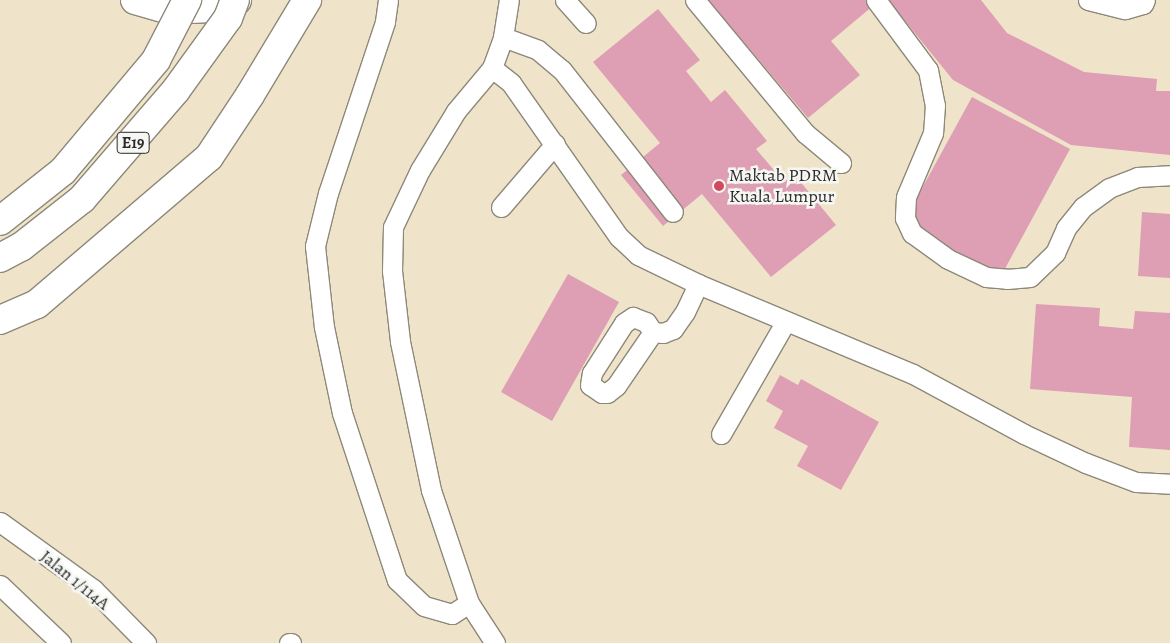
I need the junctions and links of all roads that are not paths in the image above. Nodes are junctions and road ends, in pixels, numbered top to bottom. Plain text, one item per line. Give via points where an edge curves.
1 (187, 0) edge
2 (236, 0) edge
3 (306, 0) edge
4 (388, 0) edge
5 (508, 0) edge
6 (565, 0) edge
7 (695, 0) edge
8 (876, 0) edge
9 (1088, 0) edge
10 (1145, 0) edge
11 (138, 1) edge
12 (586, 24) dead end
13 (503, 37) junction
14 (492, 68) junction
15 (555, 144) junction
16 (840, 163) dead end
17 (1170, 175) edge
18 (501, 207) dead end
19 (673, 212) dead end
20 (0, 221) edge
21 (0, 258) edge
22 (698, 284) junction
23 (0, 320) edge
24 (786, 321) junction
25 (653, 332) dead end
26 (721, 434) dead end
27 (1170, 484) edge
28 (0, 522) edge
29 (1, 587) edge
30 (469, 603) junction
31 (61, 643) edge
32 (146, 643) edge
33 (495, 643) edge

1 - 20 highway, E19, bridge via 156,60 63,172
2 - 11 highway, bridge via 206,8 170,10
2 - 21 highway, E19, bridge via 228,18 176,90 89,192 21,247
3 - 23 highway via 209,158 37,304
4 - 30 street via 385,22 328,193 315,246 324,327 342,413 397,580 424,606 452,614
5 - 13 street
6 - 12 street
7 - 16 street via 805,133
8 - 17 street via 928,70 935,105 933,133 906,197 905,218 912,233 948,259 986,277 1030,277 1055,253 1066,228 1083,207 1109,188 1137,177
9 - 10 street via 1125,9 1143,4
13 - 14 street
13 - 19 street via 538,50 562,70
14 - 15 street via 511,83
14 - 30 street via 456,111 420,170 393,227 392,271 400,342 414,418 431,490
15 - 18 street
15 - 22 street via 619,237 638,255
22 - 24 street
22 - 25 street via 673,330
24 - 26 street
24 - 27 street via 913,374 1024,434 1086,463 1136,482
28 - 32 street, Jalan 1/114A via 93,589
29 - 31 street
30 - 33 street

